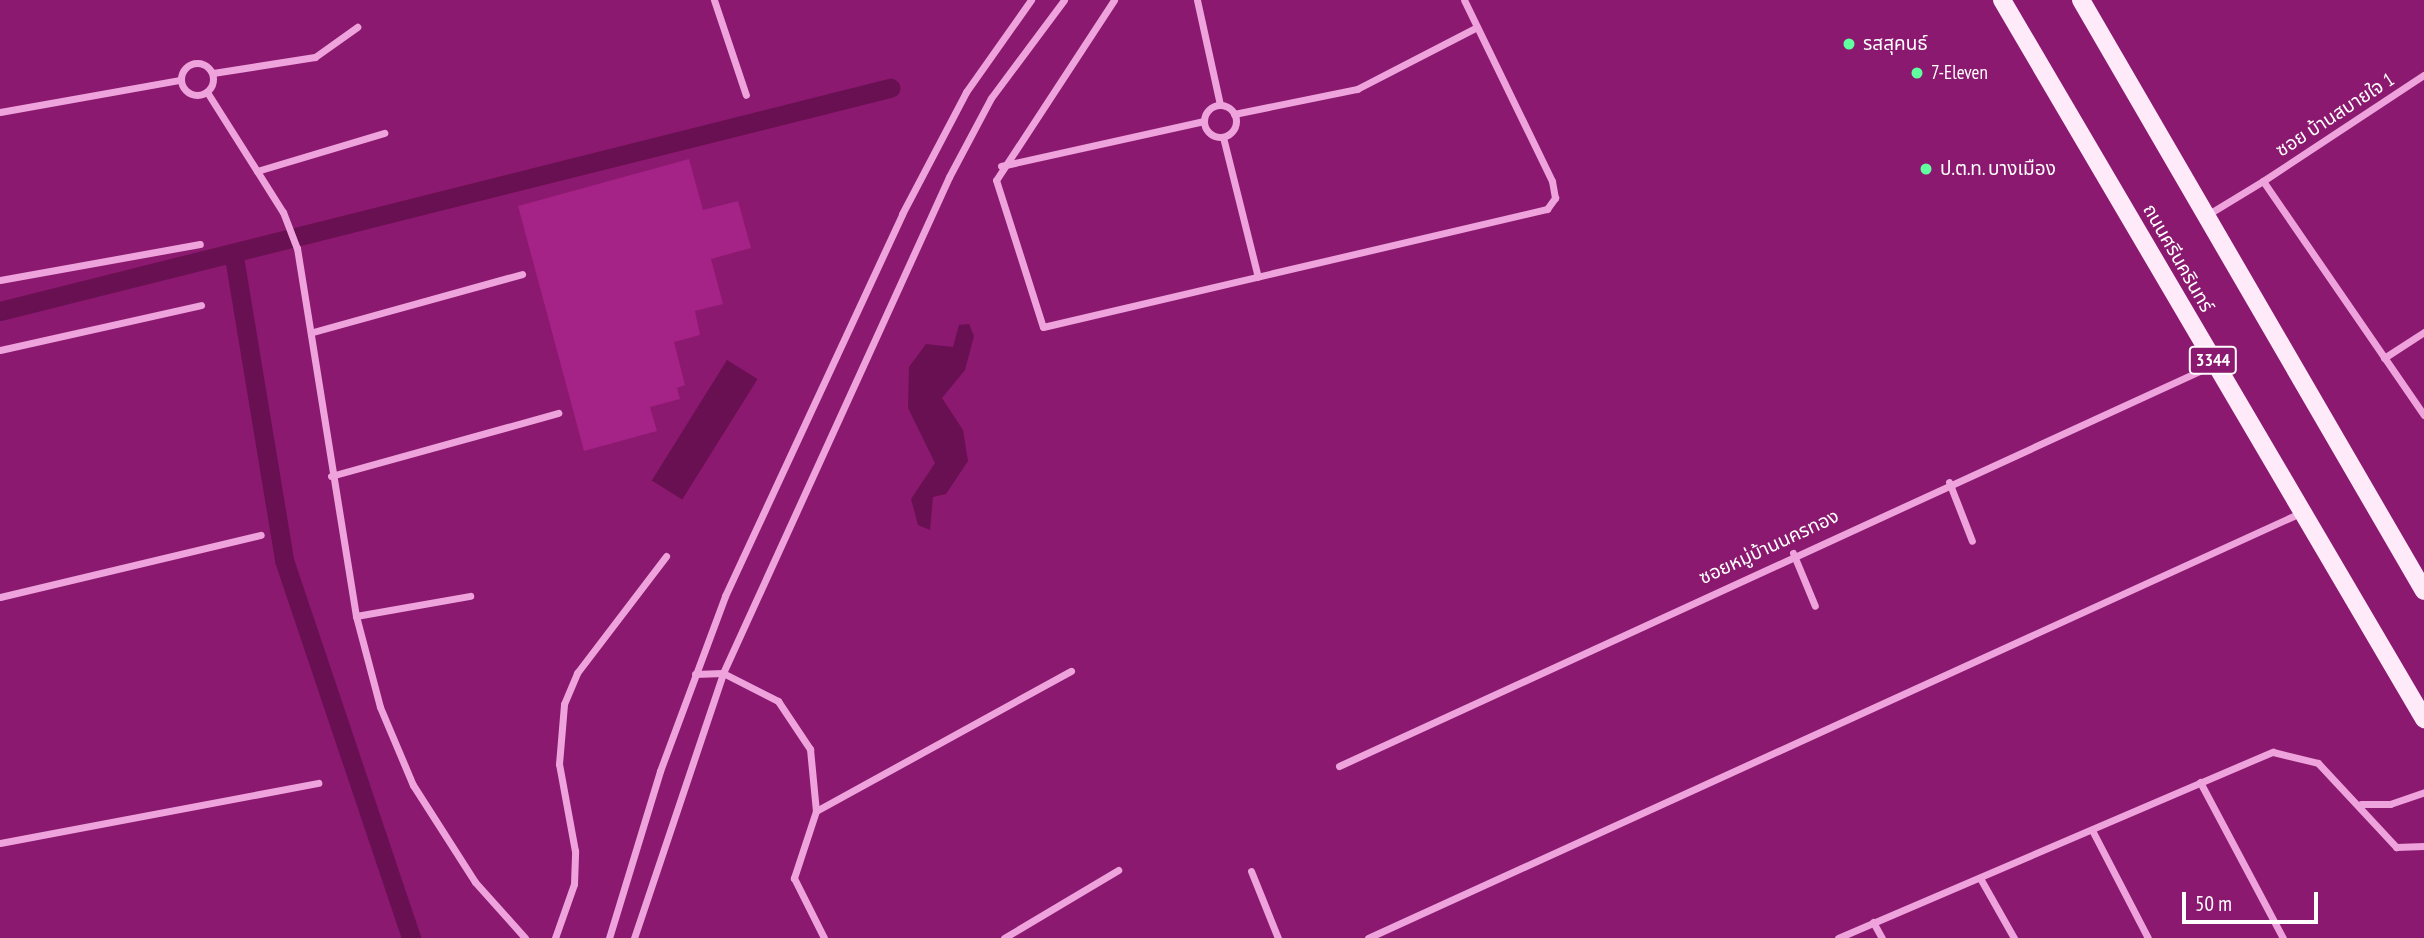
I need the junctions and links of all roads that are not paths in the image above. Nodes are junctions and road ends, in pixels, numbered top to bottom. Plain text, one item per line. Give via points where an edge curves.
1 (714, 0) edge
2 (1031, 0) edge
3 (1063, 0) edge
4 (1114, 0) edge
5 (1196, 0) edge
6 (1464, 0) edge
7 (2002, 0) edge
8 (2081, 0) edge
9 (357, 27) dead end
10 (1477, 27) junction
11 (213, 73) junction
12 (2424, 75) edge
13 (180, 80) junction
14 (207, 93) junction
15 (746, 95) dead end
16 (1220, 105) junction
17 (0, 112) edge
18 (1234, 114) junction
19 (1204, 121) junction
20 (384, 132) dead end
21 (1223, 137) junction
22 (1000, 166) junction
23 (257, 171) junction
24 (2263, 181) junction
25 (2206, 216) junction
26 (200, 244) dead end
27 (522, 274) dead end
28 (1258, 277) junction
29 (0, 280) edge
30 (201, 305) dead end
31 (313, 332) junction
32 (2424, 332) edge
33 (0, 350) edge
34 (2384, 358) junction
35 (2215, 364) junction
36 (558, 413) dead end
37 (2424, 415) edge
38 (331, 476) junction
39 (1949, 482) junction
40 (2301, 513) junction
41 (261, 535) dead end
42 (1972, 541) dead end
43 (1793, 553) junction
44 (666, 556) dead end
45 (2424, 591) edge
46 (470, 596) dead end
47 (0, 597) edge
48 (1815, 606) dead end
49 (356, 616) junction
50 (1071, 671) dead end
51 (723, 673) junction
52 (695, 674) junction
53 (2424, 719) edge
54 (1339, 765) dead end
55 (2200, 782) junction
56 (318, 783) dead end
57 (2424, 792) edge
58 (2361, 804) junction
59 (816, 811) junction
60 (2093, 832) junction
61 (0, 843) edge
62 (2424, 846) edge
63 (1118, 870) dead end
64 (1251, 871) dead end
65 (1980, 878) junction
66 (1873, 922) junction
67 (525, 938) edge
68 (555, 938) edge
69 (609, 938) edge
70 (634, 938) edge
71 (824, 938) edge
72 (1004, 938) edge
73 (1278, 938) edge
74 (1368, 938) edge
75 (1838, 938) edge
76 (1882, 938) edge
77 (2014, 938) edge
78 (2148, 938) edge
79 (2283, 938) edge

1 - 15 street
2 - 52 street via 966,92 902,214
3 - 51 street via 991,98 949,177
4 - 22 street
5 - 16 street
6 - 10 street
7 - 35 main road, ถนนศรีนครินทร์ / 3344
8 - 25 main road
9 - 11 street via 314,57
10 - 18 street via 1357,89
10 - 28 street via 1552,181 1555,198 1547,209
11 - 13 street via 196,62
11 - 14 street
12 - 24 street, ซอย บ้านสบายใจ 1
13 - 14 street via 187,93
13 - 17 street
14 - 23 street
16 - 18 street
16 - 19 street
18 - 21 street via 1234,128
19 - 21 street via 1210,134
19 - 22 street
20 - 23 street
21 - 28 street
22 - 28 street via 995,191 1039,326
23 - 31 street via 283,212 299,261
24 - 25 street, ซอย บ้านสบายใจ 1
24 - 34 street
25 - 45 main road
26 - 29 street
27 - 31 street
30 - 33 street
31 - 38 street
32 - 34 street
34 - 37 street
35 - 39 street, ซอยหมู่บ้านนครทอง
35 - 40 main road, ถนนศรีนครินทร์ / 3344
36 - 38 street
38 - 49 street
39 - 42 street
39 - 43 street, ซอยหมู่บ้านนครทอง
40 - 53 main road, ถนนศรีนครินทร์ / 3344
40 - 74 street
41 - 47 street
43 - 48 street
43 - 54 street, ซอยหมู่บ้านนครทอง
44 - 68 street via 577,673 564,704 559,764 575,851 574,884
46 - 49 street
49 - 67 street via 380,707 413,785 475,881
50 - 59 street
51 - 52 street
51 - 59 street via 778,701 796,720 810,749
51 - 70 street
52 - 69 street
55 - 58 street via 2273,752 2318,763
55 - 60 street
55 - 79 street
56 - 61 street
57 - 58 street via 2390,804
58 - 62 street via 2396,847
59 - 71 street via 794,878
60 - 65 street
60 - 78 street
63 - 72 street
64 - 73 street
65 - 66 street
65 - 77 street
66 - 75 street
66 - 76 street

